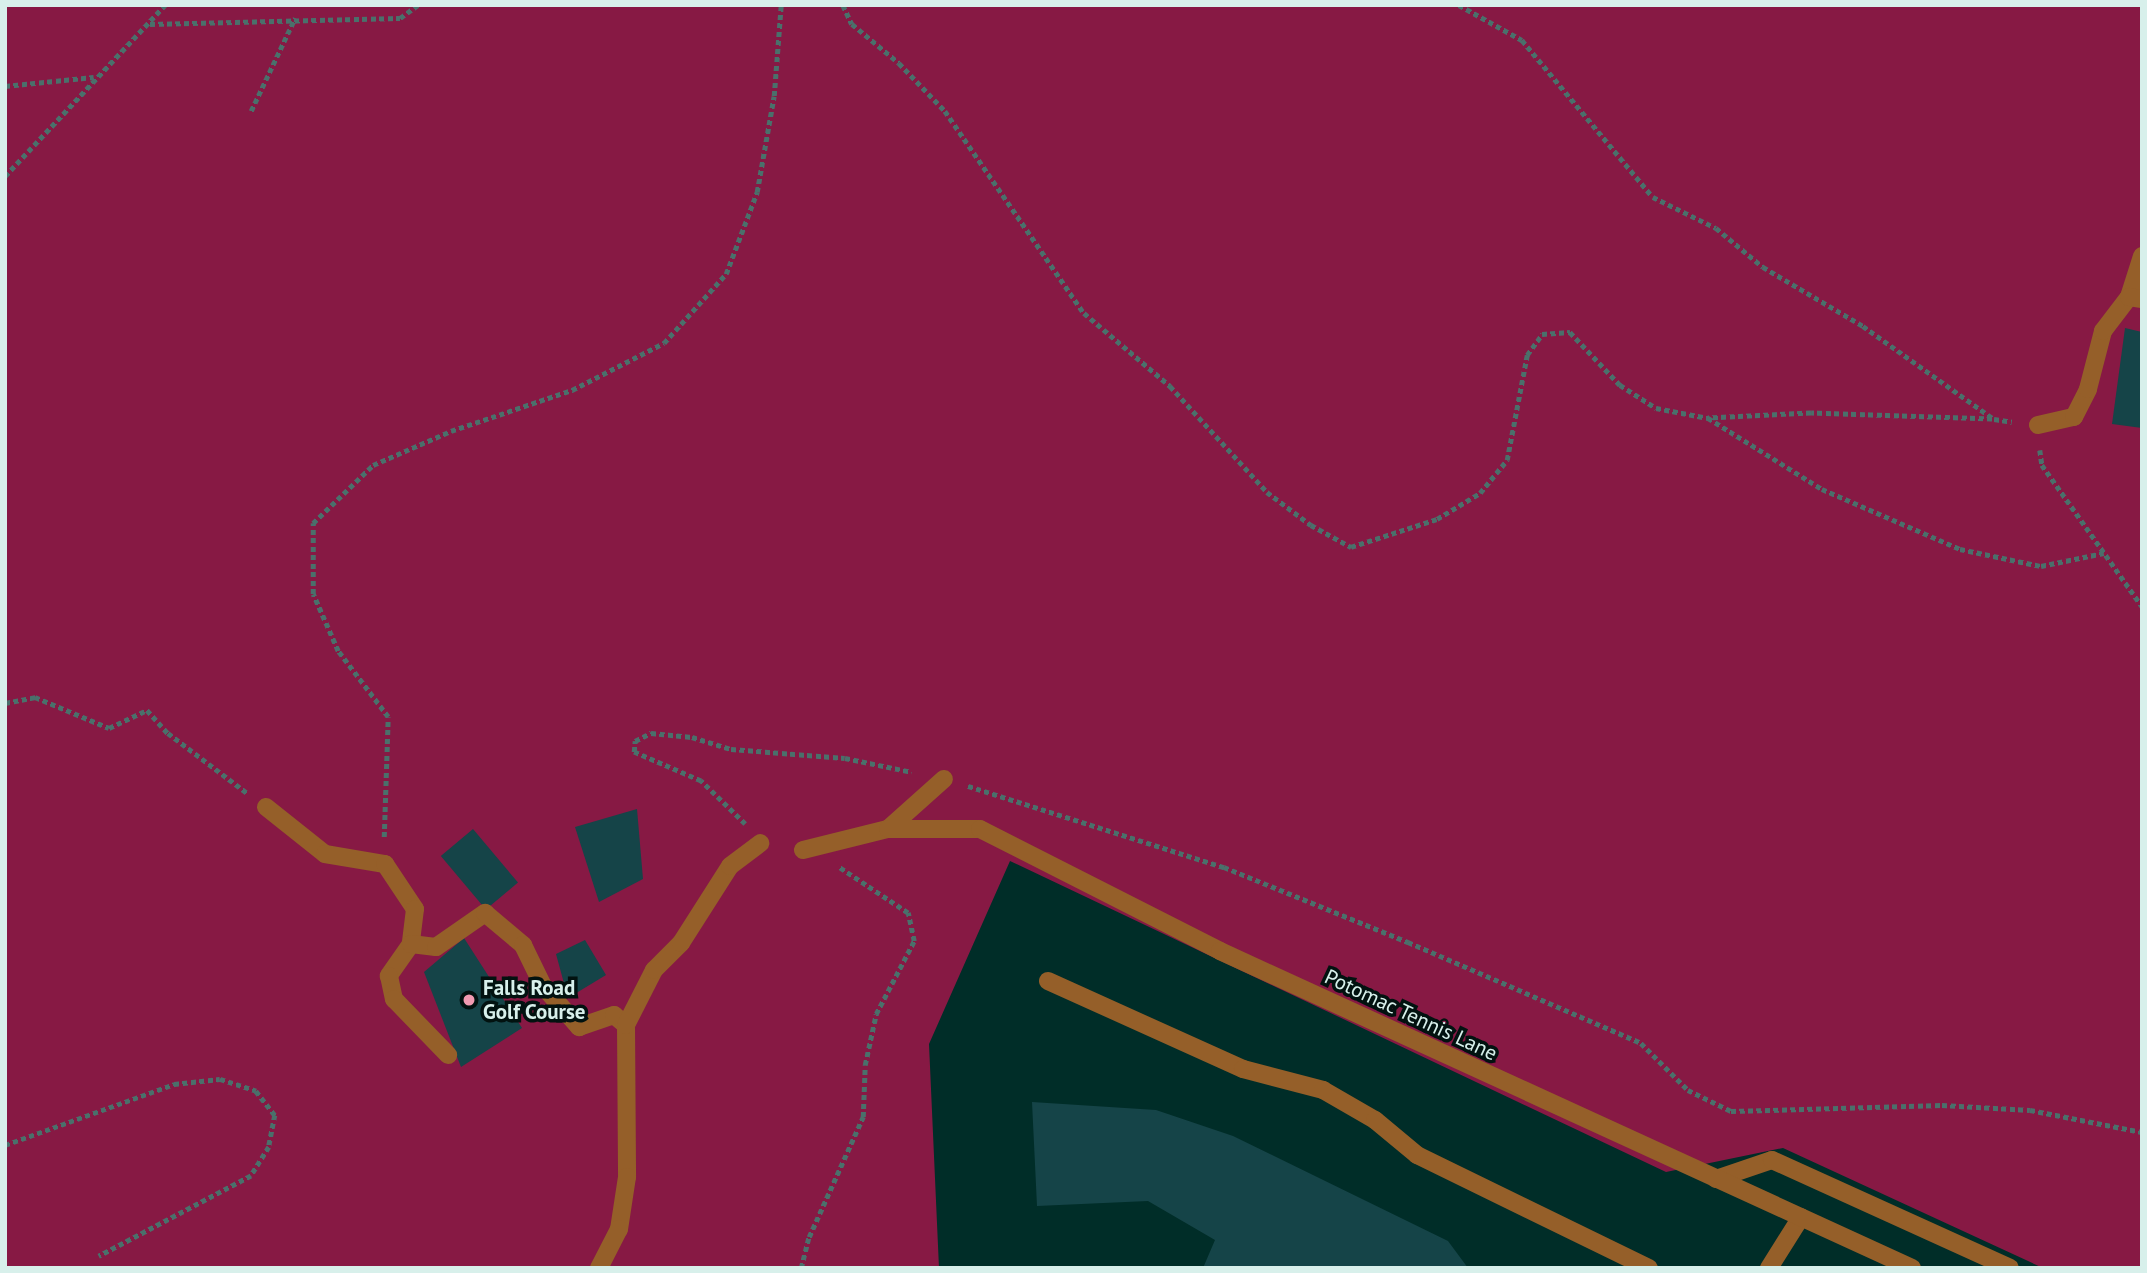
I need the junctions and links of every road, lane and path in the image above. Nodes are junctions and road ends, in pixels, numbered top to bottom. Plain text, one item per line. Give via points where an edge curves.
1 (165, 5) edge
2 (418, 5) edge
3 (781, 5) edge
4 (842, 5) edge
5 (1459, 5) edge
6 (295, 18) junction
7 (150, 24) junction
8 (95, 77) junction
9 (5, 86) edge
10 (251, 111) dead end
11 (5, 176) edge
12 (2142, 256) edge
13 (2136, 298) edge
14 (1708, 418) junction
15 (1994, 419) junction
16 (2038, 425) junction
17 (2104, 553) junction
18 (2142, 606) edge
19 (5, 703) edge
20 (944, 779) dead end
21 (266, 807) joint
22 (888, 829) junction
23 (761, 843) dead end
24 (803, 850) dead end
25 (385, 864) junction
26 (411, 944) junction
27 (1048, 981) dead end
28 (626, 1025) junction
29 (448, 1055) dead end
30 (5, 1145) edge
31 (1716, 1179) junction
32 (1801, 1217) junction
33 (99, 1256) dead end
34 (599, 1268) edge
35 (1649, 1268) edge
36 (1769, 1268) edge
37 (1912, 1268) edge
38 (2010, 1268) edge

1 - 7 path
2 - 6 path via 400,18
3 - 25 path via 774,96 757,192 726,274 664,343 572,390 451,431 373,464 313,523 313,594 338,651 388,717 382,809
4 - 14 path via 852,24 899,63 945,111 1084,313 1170,386 1267,492 1311,526 1351,547 1437,520 1480,493 1507,460 1527,355 1542,334 1570,332 1620,385 1656,408
5 - 15 path via 1522,40 1653,197 1716,228 1763,267 1863,326
6 - 7 path
6 - 10 path
7 - 8 path
8 - 9 path
8 - 11 path via 64,118
12 - 13 street
13 - 16 street via 2103,331 2088,389 2074,417
14 - 15 path via 1811,412
14 - 17 path via 1822,489 1960,549 2042,566
15 - 16 path
16 - 17 path via 2042,464
17 - 18 path
19 - 21 path via 35,697 109,728 147,710 168,733
20 - 22 street
21 - 25 street via 325,853
22 - 24 street
22 - 31 street, Potomac Tennis Lane via 980,830 1220,951
23 - 28 street via 730,866 681,943 654,970
25 - 26 street via 415,909
26 - 28 street via 436,947 485,913 523,944 543,986 579,1027 614,1015
26 - 29 street via 389,976 394,999
27 - 35 street via 1243,1069 1323,1090 1375,1120 1417,1155
28 - 34 street via 626,1177 619,1229
30 - 33 path via 174,1084 220,1079 257,1091 275,1115 270,1147 251,1177
31 - 32 street, Potomac Tennis Lane
31 - 38 street via 1772,1160
32 - 36 street
32 - 37 street, Potomac Tennis Lane

